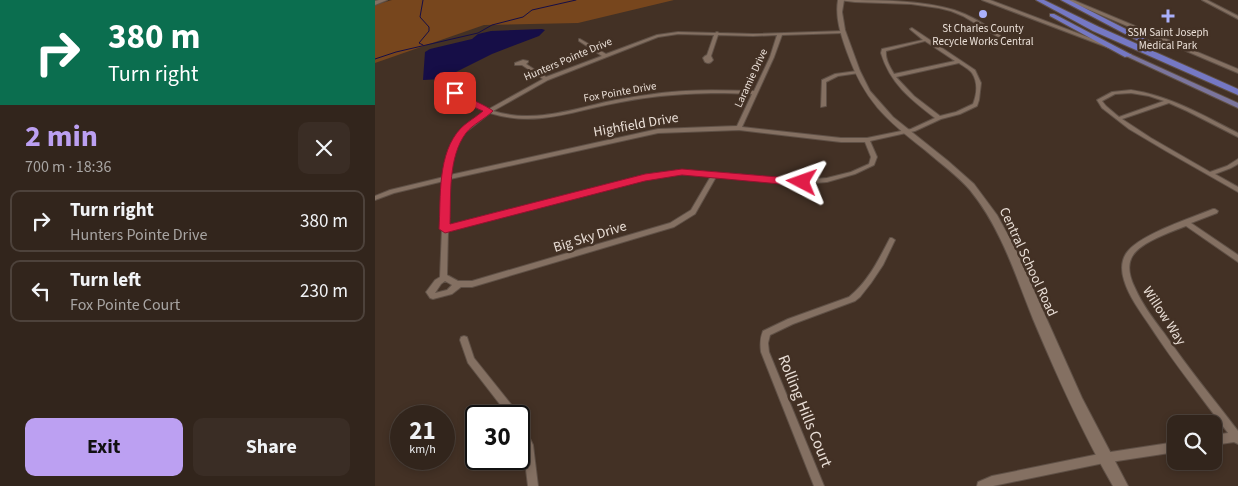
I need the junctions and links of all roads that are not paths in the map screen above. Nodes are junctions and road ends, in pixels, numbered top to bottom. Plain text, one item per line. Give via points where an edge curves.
1 (384, 0) edge
2 (841, 0) edge
3 (985, 0) edge
4 (1032, 0) edge
5 (1039, 0) edge
6 (1051, 0) edge
7 (1064, 0) edge
8 (1069, 0) edge
9 (1204, 0) edge
10 (375, 3) edge
11 (1238, 18) edge
12 (912, 29) dead end
13 (843, 32) junction
14 (717, 33) junction
15 (779, 34) junction
16 (999, 36) dead end
17 (580, 40) dead end
18 (926, 40) junction
19 (1129, 55) junction
20 (606, 56) junction
21 (709, 57) dead end
22 (1180, 59) junction
23 (959, 62) junction
24 (523, 64) dead end
25 (1238, 71) edge
26 (857, 72) junction
27 (892, 76) junction
28 (546, 80) junction
29 (1238, 85) edge
30 (1238, 92) edge
31 (755, 93) junction
32 (459, 95) dead end
33 (1167, 102) junction
34 (823, 106) dead end
35 (1238, 106) edge
36 (489, 111) junction
37 (939, 118) junction
38 (1118, 119) junction
39 (739, 128) junction
40 (908, 130) junction
41 (1238, 136) edge
42 (867, 140) junction
43 (1238, 161) edge
44 (715, 174) junction
45 (1211, 174) junction
46 (447, 178) junction
47 (1238, 190) edge
48 (375, 198) edge
49 (1215, 211) dead end
50 (1188, 224) junction
51 (445, 229) junction
52 (892, 240) dead end
53 (1238, 259) edge
54 (447, 279) junction
55 (459, 284) junction
56 (464, 340) dead end
57 (506, 405) edge
58 (1237, 437) edge
59 (1222, 439) edge
60 (1167, 448) edge
61 (1104, 458) junction
62 (530, 461) edge
63 (533, 486) edge
64 (819, 486) edge
65 (982, 486) edge
66 (1121, 486) edge

1 - 10 main road
2 - 13 main road, Central School Road via 839,13
2 - 16 street via 935,5 959,13
3 - 19 main road
4 - 19 highway via 1068,25
5 - 30 highway
6 - 22 highway
7 - 22 highway
8 - 25 main road
9 - 11 street
12 - 18 street
13 - 15 street, Hunters Pointe Drive
13 - 26 main road, Central School Road
14 - 15 street, Hunters Pointe Drive
14 - 20 street, Hunters Pointe Drive via 657,36
14 - 21 street
15 - 31 street, Laramie Drive via 777,46
17 - 20 street
18 - 23 street
18 - 27 street via 884,50 883,56
19 - 35 main road
20 - 28 street, Hunters Pointe Drive
22 - 29 highway
23 - 27 street
23 - 37 street, Highfield Drive via 977,77 977,100 970,108
24 - 28 street
26 - 34 street via 837,75 824,82
26 - 40 main road, Central School Road via 875,102
27 - 37 street
28 - 36 street, Hunters Pointe Drive
31 - 36 street, Fox Pointe Drive via 676,92 527,118
31 - 39 street, Laramie Drive
32 - 36 street, Fox Pointe Drive
33 - 38 street
33 - 38 street via 1144,93 1125,91 1099,100 1103,108
33 - 41 street
36 - 46 street, Hunters Pointe Drive via 471,123 455,141
37 - 40 street, Highfield Drive
38 - 45 street
39 - 42 street, Highfield Drive
39 - 46 street, Highfield Drive via 658,131
40 - 42 street, Highfield Drive
40 - 61 main road, Central School Road via 971,186 993,215 1065,379
42 - 44 street via 873,157 871,165 827,180 790,182
43 - 45 street
44 - 51 street via 682,172 645,177
44 - 55 street, Big Sky Drive via 693,212 672,225 472,284
45 - 47 street
46 - 48 street, Highfield Drive
46 - 51 street, Hunters Pointe Drive
49 - 50 street, Willow Way
50 - 53 street
50 - 58 street, Willow Way via 1136,246 1125,262 1126,273 1137,300 1152,323
51 - 54 street, Hunters Pointe Drive via 442,267 443,276
52 - 64 street, Rolling Hills Court via 863,290 851,299 784,323 766,333 765,352
54 - 55 street, Big Sky Drive
54 - 55 street via 433,287 430,292 433,296 449,292
56 - 57 street via 471,360
58 - 59 street
60 - 61 street
61 - 65 street via 992,481
61 - 66 main road, Central School Road
62 - 63 street

